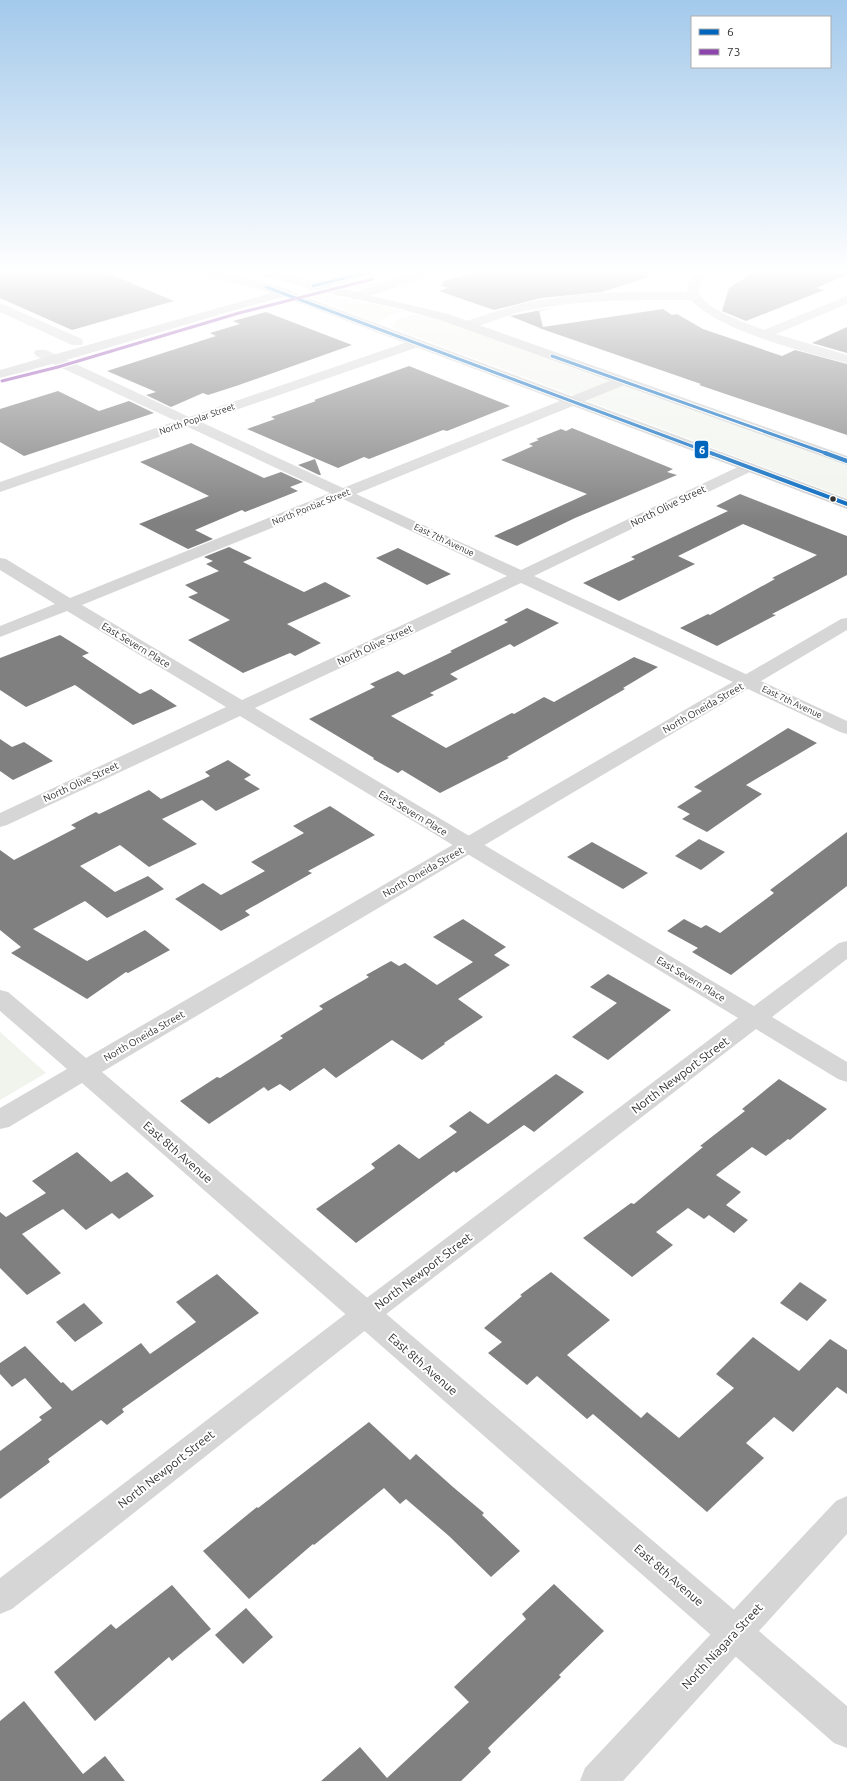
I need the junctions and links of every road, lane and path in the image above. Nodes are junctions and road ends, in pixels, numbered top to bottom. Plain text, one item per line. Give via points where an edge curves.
1 (37, 355) edge
2 (46, 355) edge
3 (72, 355) edge
4 (381, 355) edge
5 (449, 355) edge
6 (550, 355) edge
7 (834, 355) edge
8 (847, 359) edge
9 (56, 360) junction
10 (0, 374) edge
11 (622, 381) junction
12 (572, 401) junction
13 (188, 422) junction
14 (847, 461) edge
15 (749, 467) junction
16 (0, 487) edge
17 (343, 494) junction
18 (847, 504) edge
19 (0, 563) edge
20 (521, 576) junction
21 (68, 604) junction
22 (847, 623) edge
23 (0, 632) edge
24 (748, 682) junction
25 (239, 708) junction
26 (847, 728) edge
27 (0, 821) edge
28 (468, 846) junction
29 (847, 948) edge
30 (0, 998) edge
31 (754, 1018) junction
32 (84, 1071) junction
33 (847, 1074) edge
34 (0, 1120) edge
35 (366, 1314) junction
36 (847, 1511) edge
37 (0, 1598) edge
38 (734, 1632) junction
39 (847, 1730) edge
40 (598, 1781) edge

1 - 10 main road
2 - 9 street, East 7th Avenue
3 - 9 main road
4 - 13 street, North Poplar Street
5 - 12 main road
6 - 11 main road
7 - 8 street
9 - 10 main road
9 - 13 street, East 7th Avenue
11 - 12 street, North Pontiac Street
11 - 14 main road
12 - 15 main road
12 - 17 street, North Pontiac Street
13 - 16 street, North Poplar Street
13 - 17 street, East 7th Avenue
15 - 18 main road
15 - 20 street, North Olive Street
17 - 20 street, East 7th Avenue
17 - 21 street, North Pontiac Street
19 - 21 street, East Severn Place
20 - 24 street, East 7th Avenue
20 - 25 street, North Olive Street
21 - 23 street, North Pontiac Street
21 - 25 street, East Severn Place
22 - 24 street, North Oneida Street
24 - 26 street, East 7th Avenue
24 - 28 street, North Oneida Street
25 - 27 street, North Olive Street
25 - 28 street, East Severn Place
28 - 31 street, East Severn Place
28 - 32 street, North Oneida Street
29 - 31 street, North Newport Street
30 - 32 street, East 8th Avenue
31 - 33 street, East Severn Place
31 - 35 street, North Newport Street
32 - 34 street, North Oneida Street
32 - 35 street, East 8th Avenue
35 - 37 street, North Newport Street
35 - 38 street, East 8th Avenue
36 - 38 street, North Niagara Street
38 - 39 street, East 8th Avenue
38 - 40 street, North Niagara Street

